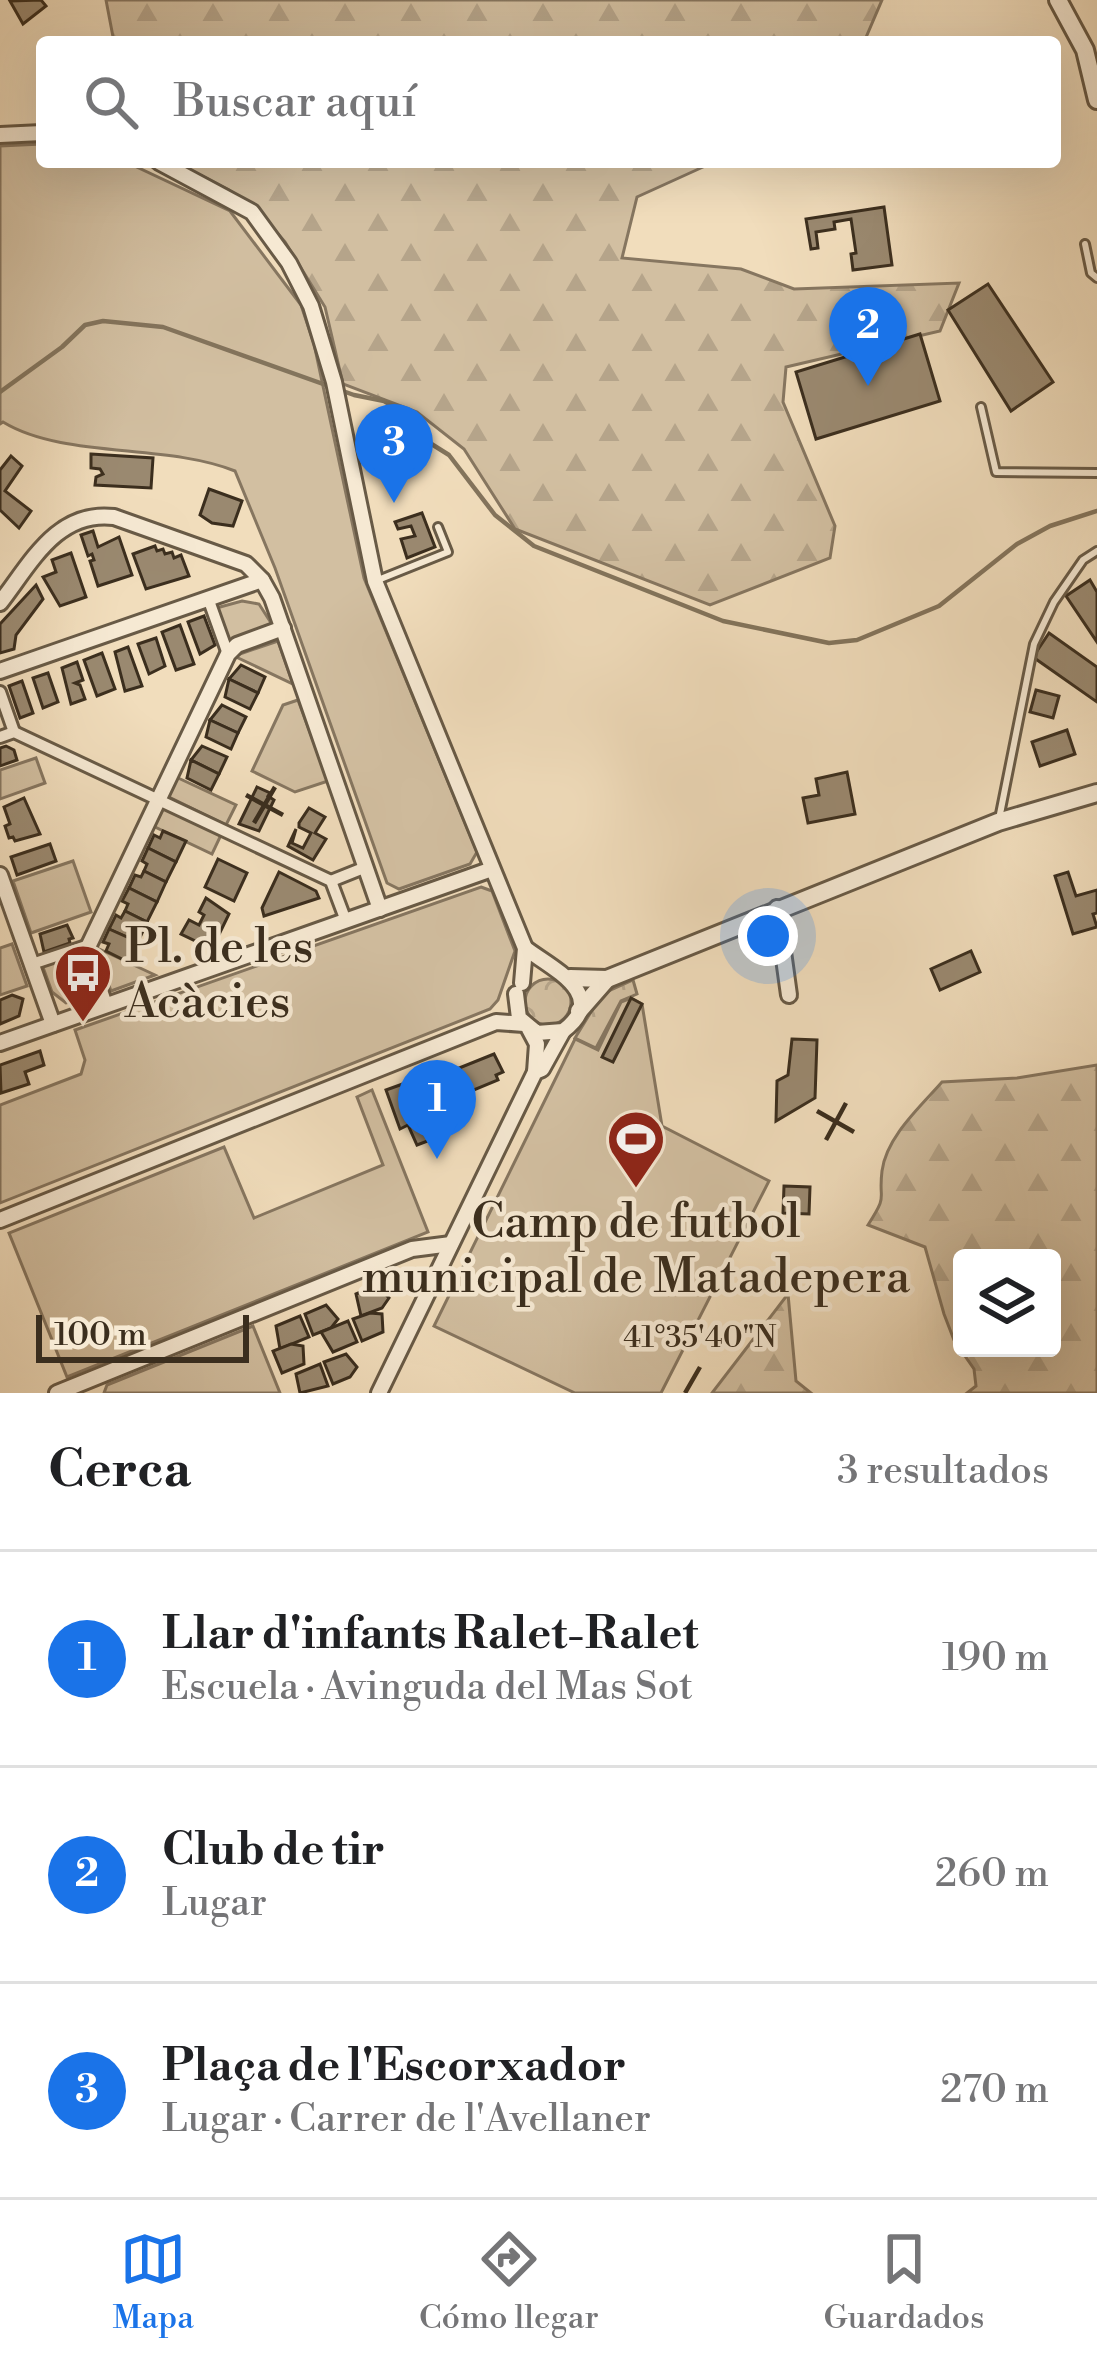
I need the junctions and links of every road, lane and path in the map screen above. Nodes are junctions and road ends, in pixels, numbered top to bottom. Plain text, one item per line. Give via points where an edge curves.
1 (1058, 0) edge
2 (1097, 100) edge
3 (36, 133) edge
4 (0, 135) edge
5 (171, 168) edge
6 (1085, 244) dead end
7 (1097, 278) edge
8 (981, 407) dead end
9 (1097, 473) edge
10 (438, 527) dead end
11 (1097, 551) edge
12 (262, 580) junction
13 (375, 581) junction
14 (208, 598) junction
15 (0, 603) edge
16 (283, 628) junction
17 (228, 654) junction
18 (0, 671) edge
19 (0, 692) edge
20 (14, 732) junction
21 (0, 737) edge
22 (1097, 793) edge
23 (159, 798) junction
24 (998, 822) junction
25 (366, 867) junction
26 (492, 869) junction
27 (1, 879) edge
28 (331, 881) junction
29 (777, 908) junction
30 (380, 909) junction
31 (346, 921) junction
32 (89, 945) junction
33 (525, 948) junction
34 (32, 964) junction
35 (562, 975) junction
36 (607, 979) junction
37 (519, 988) junction
38 (789, 995) dead end
39 (105, 1005) junction
40 (579, 1011) junction
41 (496, 1022) junction
42 (53, 1024) junction
43 (526, 1027) junction
44 (562, 1031) junction
45 (0, 1043) edge
46 (535, 1072) junction
47 (0, 1220) edge
48 (451, 1244) junction
49 (83, 1388) edge
50 (57, 1393) edge
51 (379, 1393) edge

1 - 2 street via 1085,50
3 - 4 street
5 - 13 street via 252,212 311,306
6 - 7 lane
8 - 9 lane via 996,472
10 - 13 lane via 448,552
11 - 24 lane via 1054,602 1034,644
12 - 14 street
12 - 15 street via 246,563 91,515 61,527
12 - 16 street
13 - 26 street
14 - 17 street
14 - 18 street
16 - 17 street
16 - 25 street
17 - 23 street
19 - 20 street
20 - 21 street
20 - 23 street
22 - 24 street
23 - 28 street
23 - 32 street
24 - 29 street
25 - 28 street
25 - 30 street
26 - 30 street
26 - 33 street
27 - 34 street
28 - 31 street
29 - 36 street
29 - 38 street
30 - 31 street
31 - 39 street
32 - 34 street
32 - 39 street
33 - 35 street
33 - 37 street
34 - 42 street
35 - 36 street
35 - 37 street via 533,973
35 - 40 street via 579,993
36 - 40 street
37 - 41 street
37 - 43 street via 516,1010
39 - 42 street
40 - 44 street
41 - 43 street
41 - 47 street
42 - 45 street
43 - 44 street
43 - 46 street via 538,1049
44 - 46 street
46 - 48 street
48 - 49 street via 412,1250
48 - 51 street
49 - 50 street

